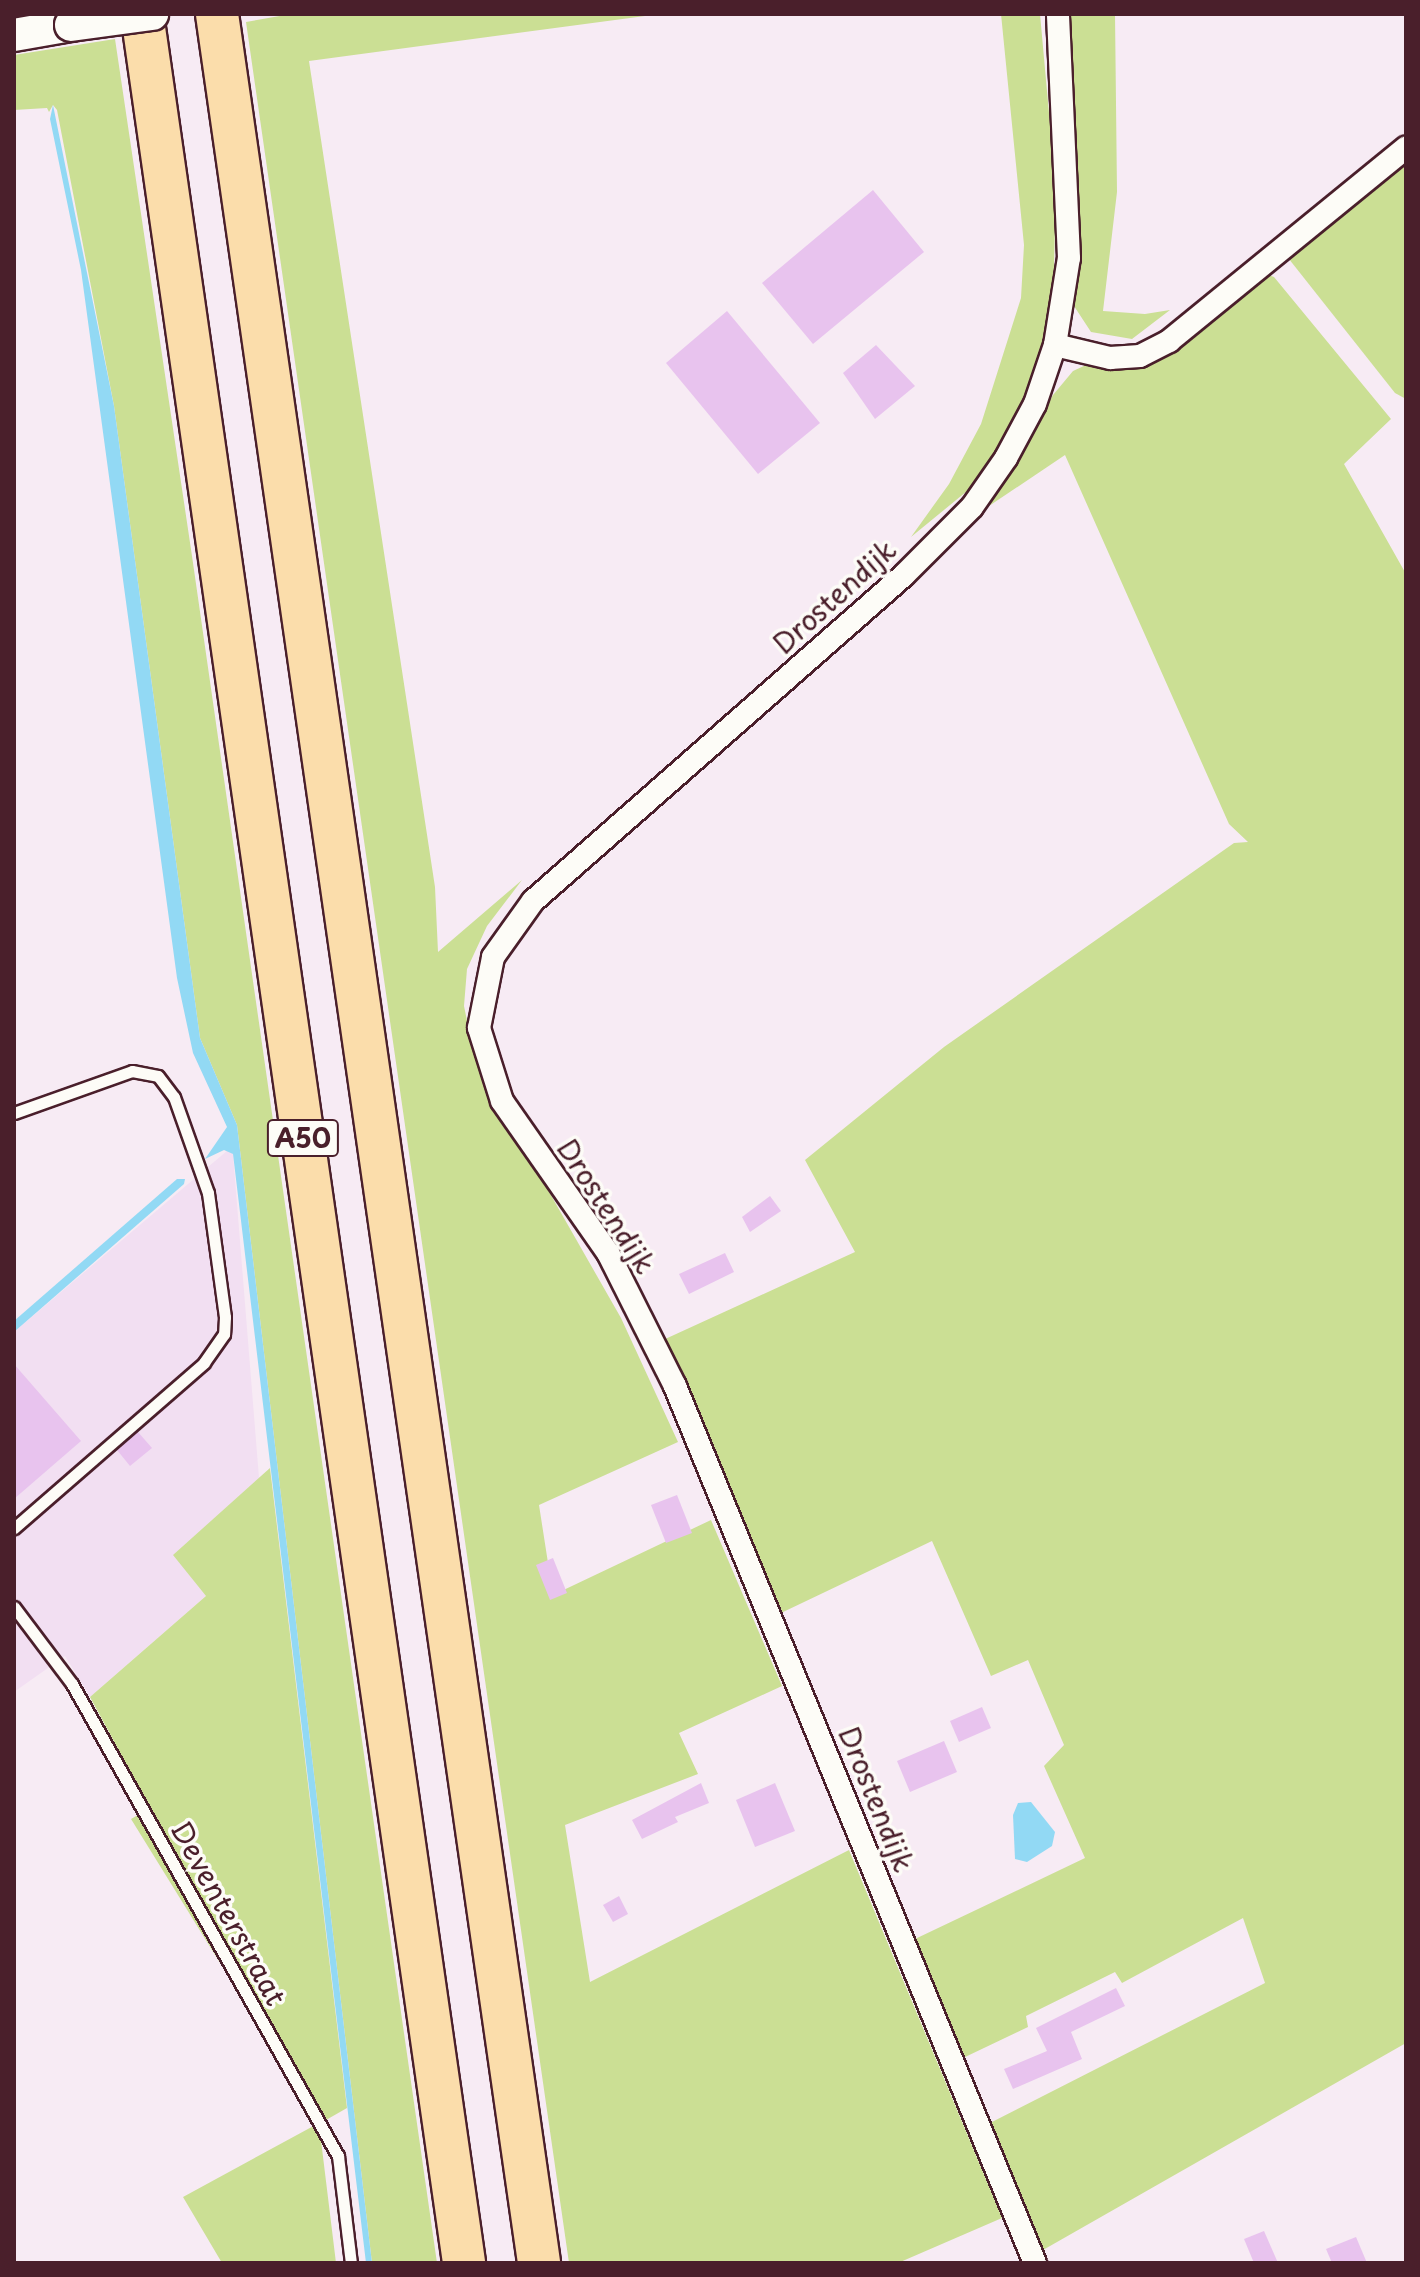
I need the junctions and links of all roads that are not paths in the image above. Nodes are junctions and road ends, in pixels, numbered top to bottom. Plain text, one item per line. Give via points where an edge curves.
1 (142, 14) edge
2 (152, 14) edge
3 (217, 14) edge
4 (1058, 14) edge
5 (14, 35) edge
6 (1406, 148) edge
7 (1055, 345) junction
8 (14, 1113) edge
9 (14, 1528) edge
10 (14, 1607) edge
11 (351, 2263) edge
12 (464, 2263) edge
13 (539, 2263) edge
14 (1035, 2263) edge

1 - 12 highway, A50
2 - 5 street, bridge
3 - 13 highway, A50
4 - 7 street, Drostendijk via 1069,258
6 - 7 street via 1169,341 1140,356 1110,358
7 - 14 street, Drostendijk via 1035,404 972,507 904,575 533,901 493,957 479,1028 502,1101 608,1253 675,1386
8 - 9 lane via 132,1071 158,1076 174,1097 208,1193 225,1317 224,1334 204,1363
10 - 11 lane, Deventerstraat via 72,1684 338,2156

